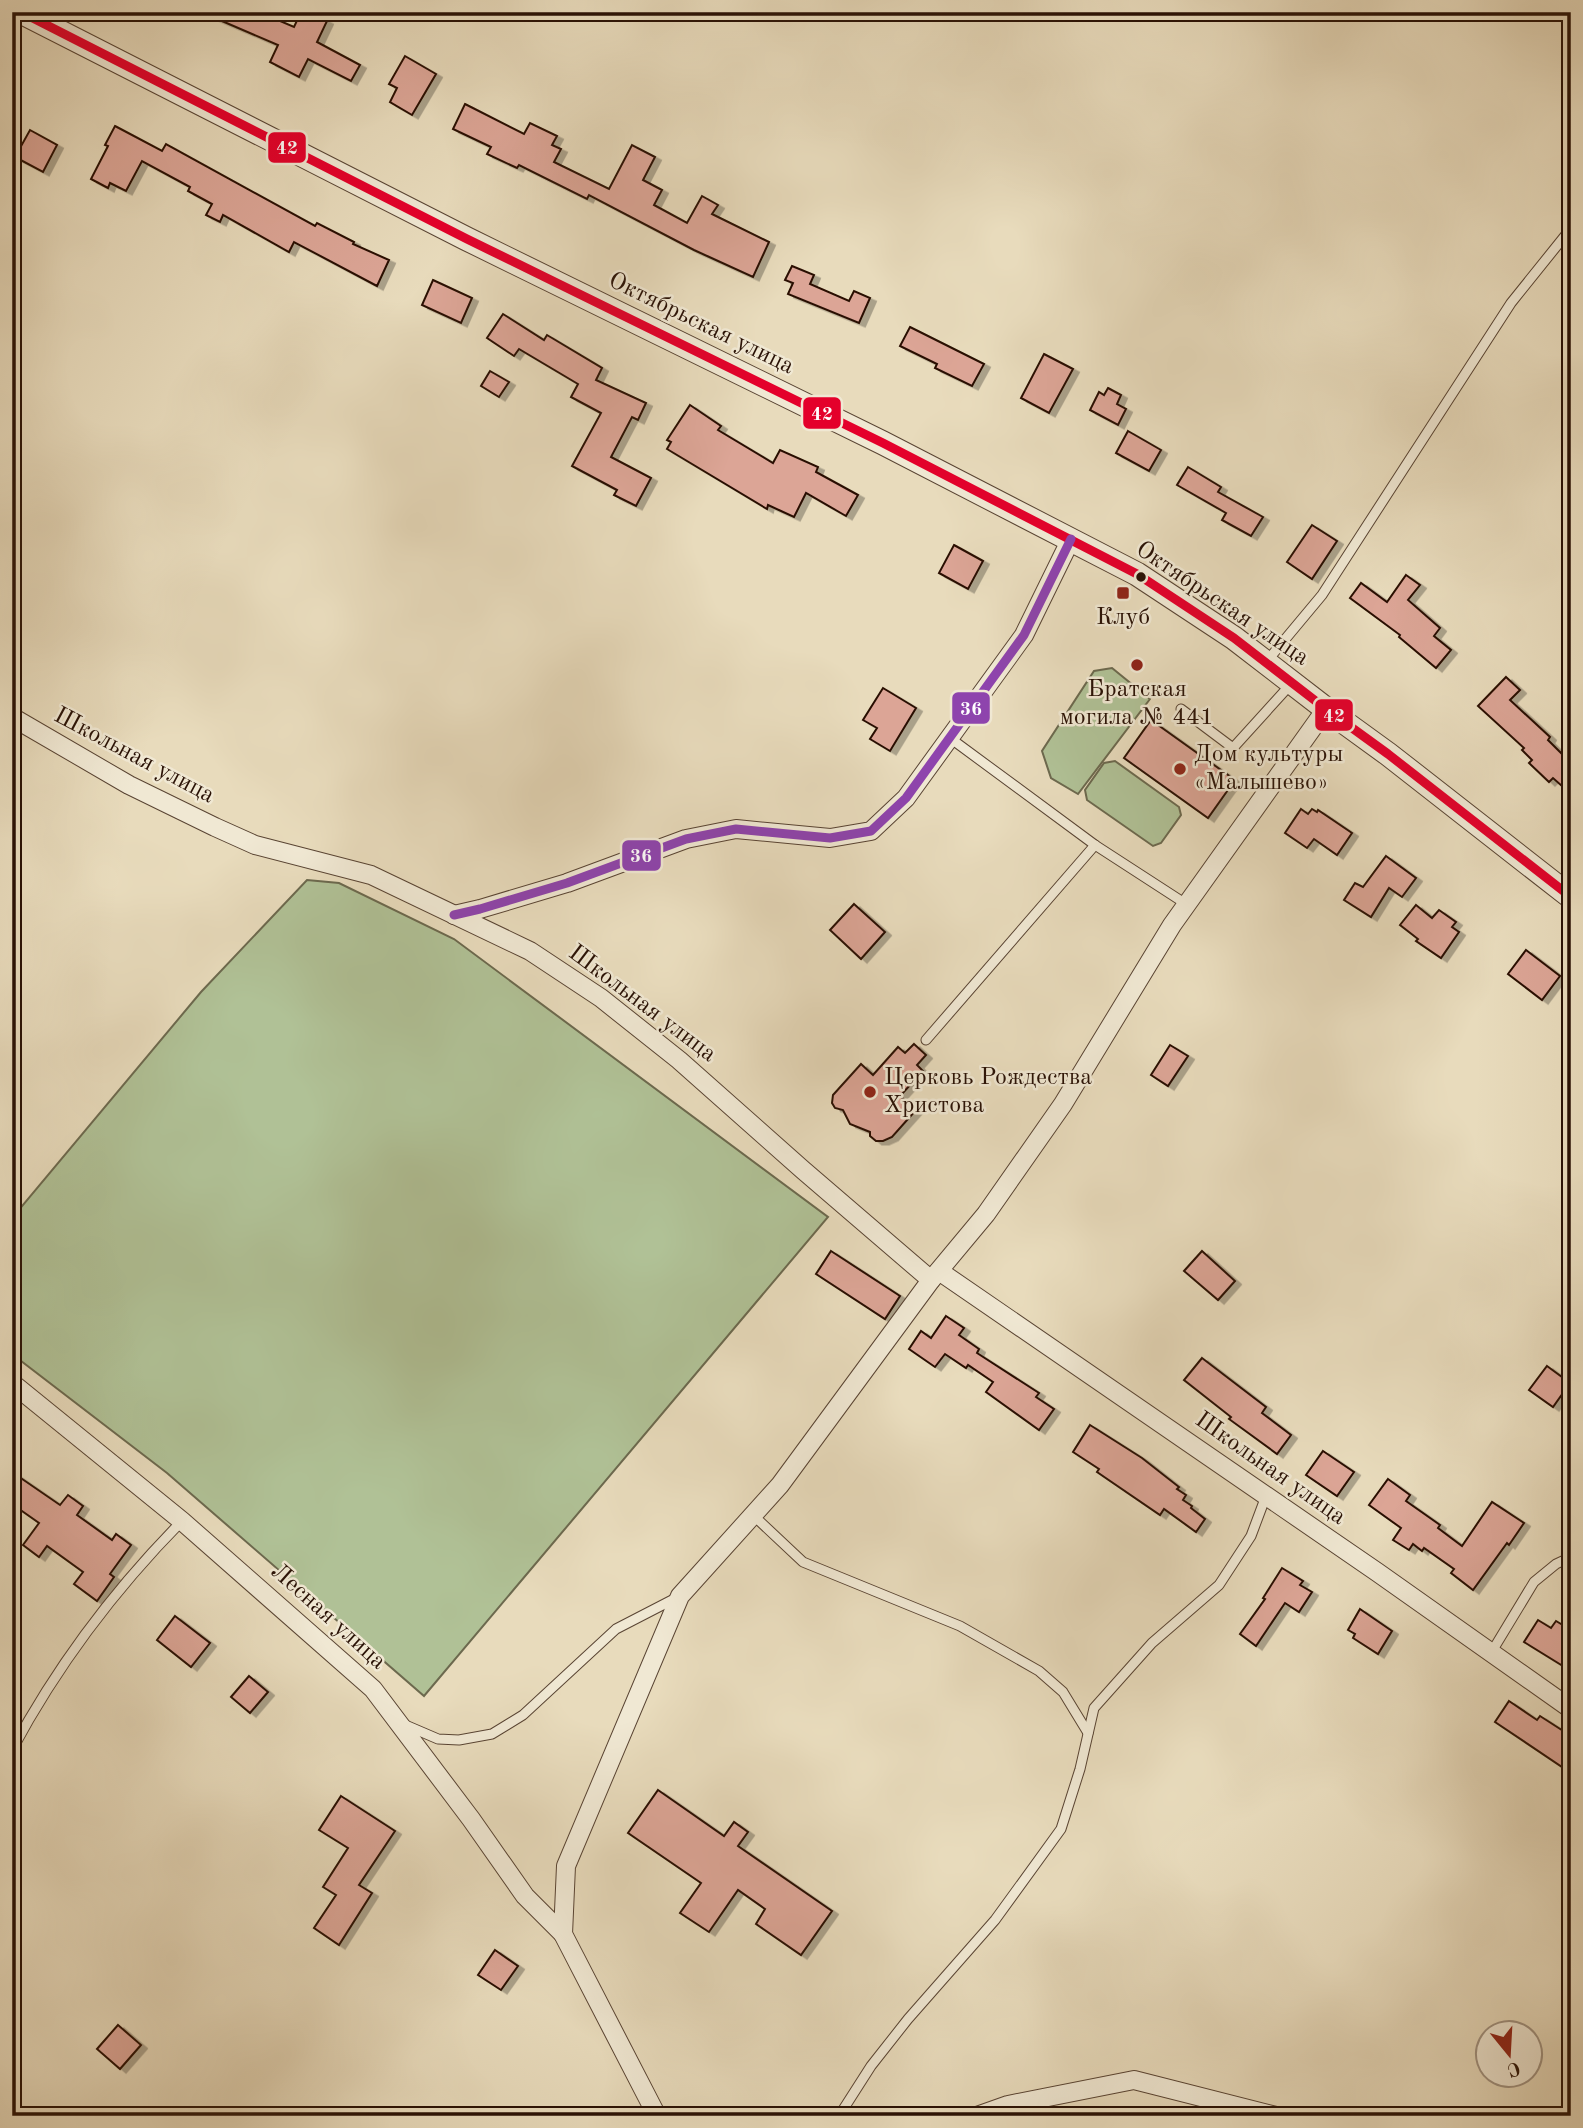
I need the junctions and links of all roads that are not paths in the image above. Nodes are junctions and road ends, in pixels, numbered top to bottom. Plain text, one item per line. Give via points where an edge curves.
1 (21, 12) edge
2 (1571, 231) edge
3 (1071, 539) junction
4 (1266, 663) junction
5 (1292, 683) junction
6 (1181, 709) dead end
7 (1326, 709) junction
8 (12, 717) edge
9 (950, 738) junction
10 (1095, 845) junction
11 (1571, 897) edge
12 (1186, 904) junction
13 (454, 915) junction
14 (926, 1040) dead end
15 (935, 1275) junction
16 (12, 1383) edge
17 (1266, 1496) junction
18 (753, 1515) junction
19 (182, 1521) junction
20 (1571, 1556) edge
21 (680, 1596) junction
22 (1491, 1653) junction
23 (1571, 1709) edge
24 (397, 1722) junction
25 (1088, 1733) junction
26 (12, 1750) edge
27 (564, 1934) junction
28 (657, 2116) edge
29 (839, 2116) edge
30 (977, 2116) edge
31 (1276, 2116) edge

1 - 3 street, Октябрьская улица
2 - 4 lane via 1511,303 1322,595
3 - 4 street, Октябрьская улица via 1138,574
3 - 9 street via 1024,635
4 - 5 street, Октябрьская улица
5 - 6 lane via 1233,748
5 - 7 street, Октябрьская улица
7 - 11 street, Октябрьская улица
7 - 12 street
8 - 13 street, Школьная улица via 129,785 255,845 370,875
9 - 10 lane
9 - 13 street via 906,798 871,831 831,838 736,829 686,839 567,883
10 - 12 lane
10 - 14 lane
12 - 15 street via 1063,1104 986,1214
13 - 15 street, Школьная улица via 530,951 601,998
15 - 17 street, Школьная улица
15 - 18 street
16 - 19 street, Лесная улица
17 - 22 street, Школьная улица
17 - 25 lane via 1251,1536 1219,1585 1152,1643 1110,1689 1094,1708
18 - 21 street
18 - 25 lane via 803,1562 960,1626 1039,1671 1063,1692
19 - 24 street, Лесная улица via 373,1689
19 - 26 lane via 107,1603
20 - 22 lane via 1534,1582
21 - 24 lane via 617,1629 523,1714 492,1734 438,1739
21 - 27 street via 566,1866
22 - 23 street, Школьная улица
24 - 27 street, Лесная улица via 526,1896
25 - 29 lane via 1061,1829 995,1920 908,2019
27 - 28 street
30 - 31 street via 1008,2105 1133,2080

